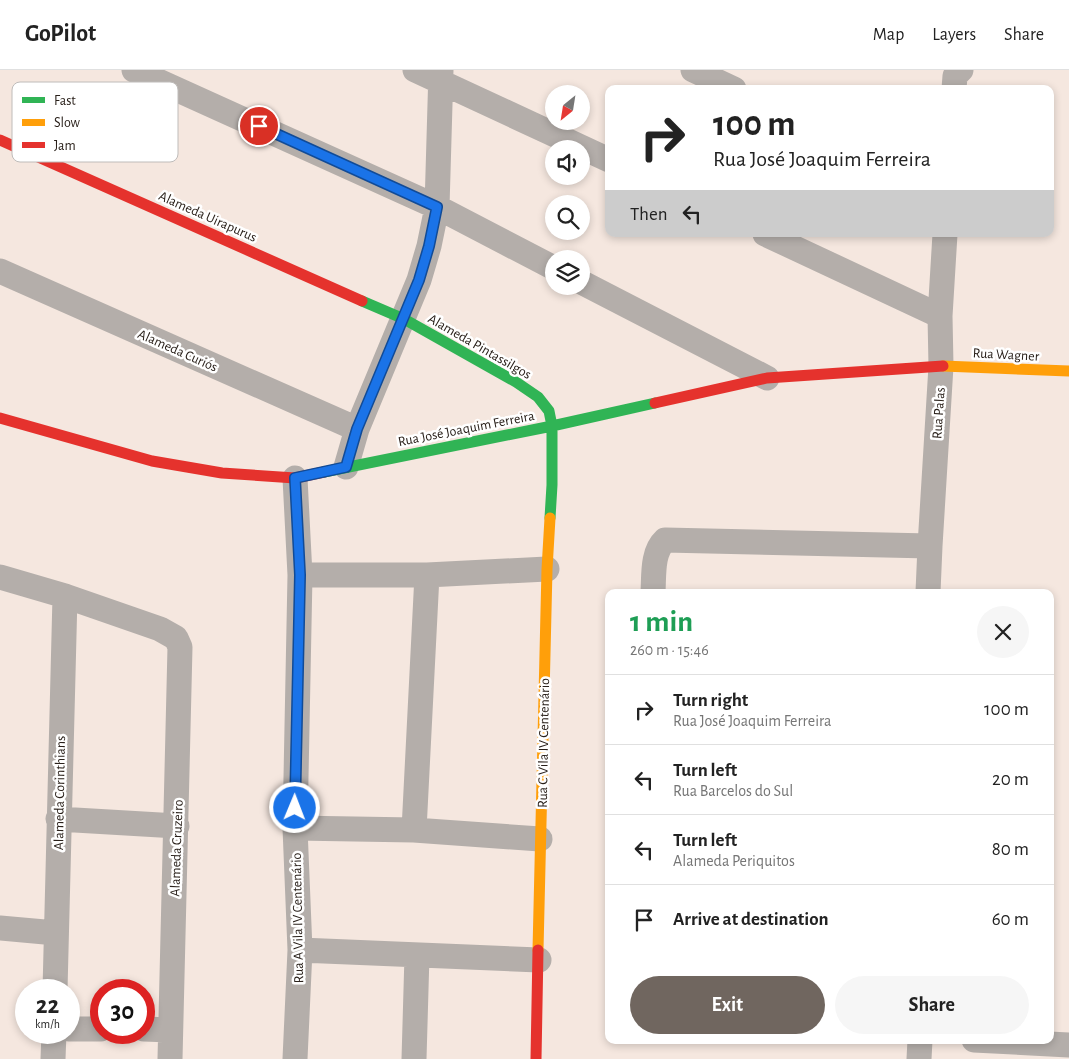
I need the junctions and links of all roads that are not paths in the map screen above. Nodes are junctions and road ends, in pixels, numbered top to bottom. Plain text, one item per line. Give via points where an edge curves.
1 (134, 70) edge
2 (415, 70) edge
3 (693, 70) edge
4 (441, 76) edge
5 (161, 82) edge
6 (725, 85) edge
7 (178, 90) edge
8 (0, 140) edge
9 (12, 145) edge
10 (605, 158) edge
11 (50, 162) edge
12 (437, 207) junction
13 (772, 237) edge
14 (945, 237) edge
15 (545, 263) edge
16 (0, 271) edge
17 (590, 287) edge
18 (940, 316) junction
19 (404, 319) junction
20 (941, 366) junction
21 (1069, 371) edge
22 (767, 378) junction
23 (0, 418) edge
24 (552, 426) junction
25 (357, 429) junction
26 (346, 467) junction
27 (295, 478) junction
28 (930, 546) junction
29 (547, 569) junction
30 (300, 575) junction
31 (427, 575) junction
32 (0, 577) edge
33 (653, 589) edge
34 (928, 589) edge
35 (65, 596) junction
36 (58, 820) junction
37 (177, 826) junction
38 (295, 828) junction
39 (414, 830) junction
40 (540, 839) junction
41 (0, 928) edge
42 (56, 934) junction
43 (300, 950) junction
44 (417, 955) junction
45 (539, 960) junction
46 (55, 979) edge
47 (155, 1029) edge
48 (170, 1030) junction
49 (54, 1044) edge
50 (920, 1044) edge
51 (1050, 1044) edge
52 (1069, 1045) edge
53 (53, 1059) edge
54 (170, 1059) edge
55 (295, 1059) edge
56 (414, 1059) edge
57 (536, 1059) edge
58 (919, 1059) edge

1 - 5 street
2 - 4 street
3 - 6 street
4 - 10 street
4 - 12 street
7 - 12 street
8 - 9 street, Alameda Uirapurus
11 - 19 street, Alameda Uirapurus
12 - 15 street
12 - 19 street via 419,280
13 - 18 street
14 - 18 street, Rua Palas
16 - 25 street, Alameda Curiós
17 - 22 street
18 - 20 street, Rua Palas
19 - 24 street, Alameda Pintassilgos via 538,397 549,411
19 - 25 street
20 - 21 street, Rua Wagner
20 - 22 street, Rua José Joaquim Ferreira
20 - 28 street, Rua Palas
22 - 24 street, Rua José Joaquim Ferreira
23 - 27 street, Rua José Joaquim Ferreira via 152,462 222,473
24 - 26 street, Rua José Joaquim Ferreira
24 - 29 street, Rua C Vila IV Centenário
25 - 26 street
26 - 27 street, Rua José Joaquim Ferreira
27 - 30 street, Rua A Vila IV Centenário
28 - 33 street via 671,539 660,544 656,552
28 - 34 street, Rua Palas
29 - 31 street
29 - 40 street, Rua C Vila IV Centenário
30 - 31 street
30 - 38 street, Rua A Vila IV Centenário
31 - 39 street
32 - 35 street
35 - 36 street, Alameda Corinthians
35 - 37 street, Alameda Cruzeiro via 160,629 176,638 180,647
36 - 37 street
36 - 42 street, Alameda Corinthians
37 - 48 street, Alameda Cruzeiro
38 - 39 street
38 - 43 street, Rua A Vila IV Centenário
39 - 40 street
40 - 45 street, Rua C Vila IV Centenário
41 - 42 street
42 - 46 street, Alameda Corinthians
43 - 44 street
43 - 55 street, Rua A Vila IV Centenário
44 - 45 street
44 - 56 street
45 - 57 street, Rua C Vila IV Centenário
47 - 48 street
48 - 54 street, Alameda Cruzeiro
49 - 53 street
50 - 58 street
51 - 52 street

